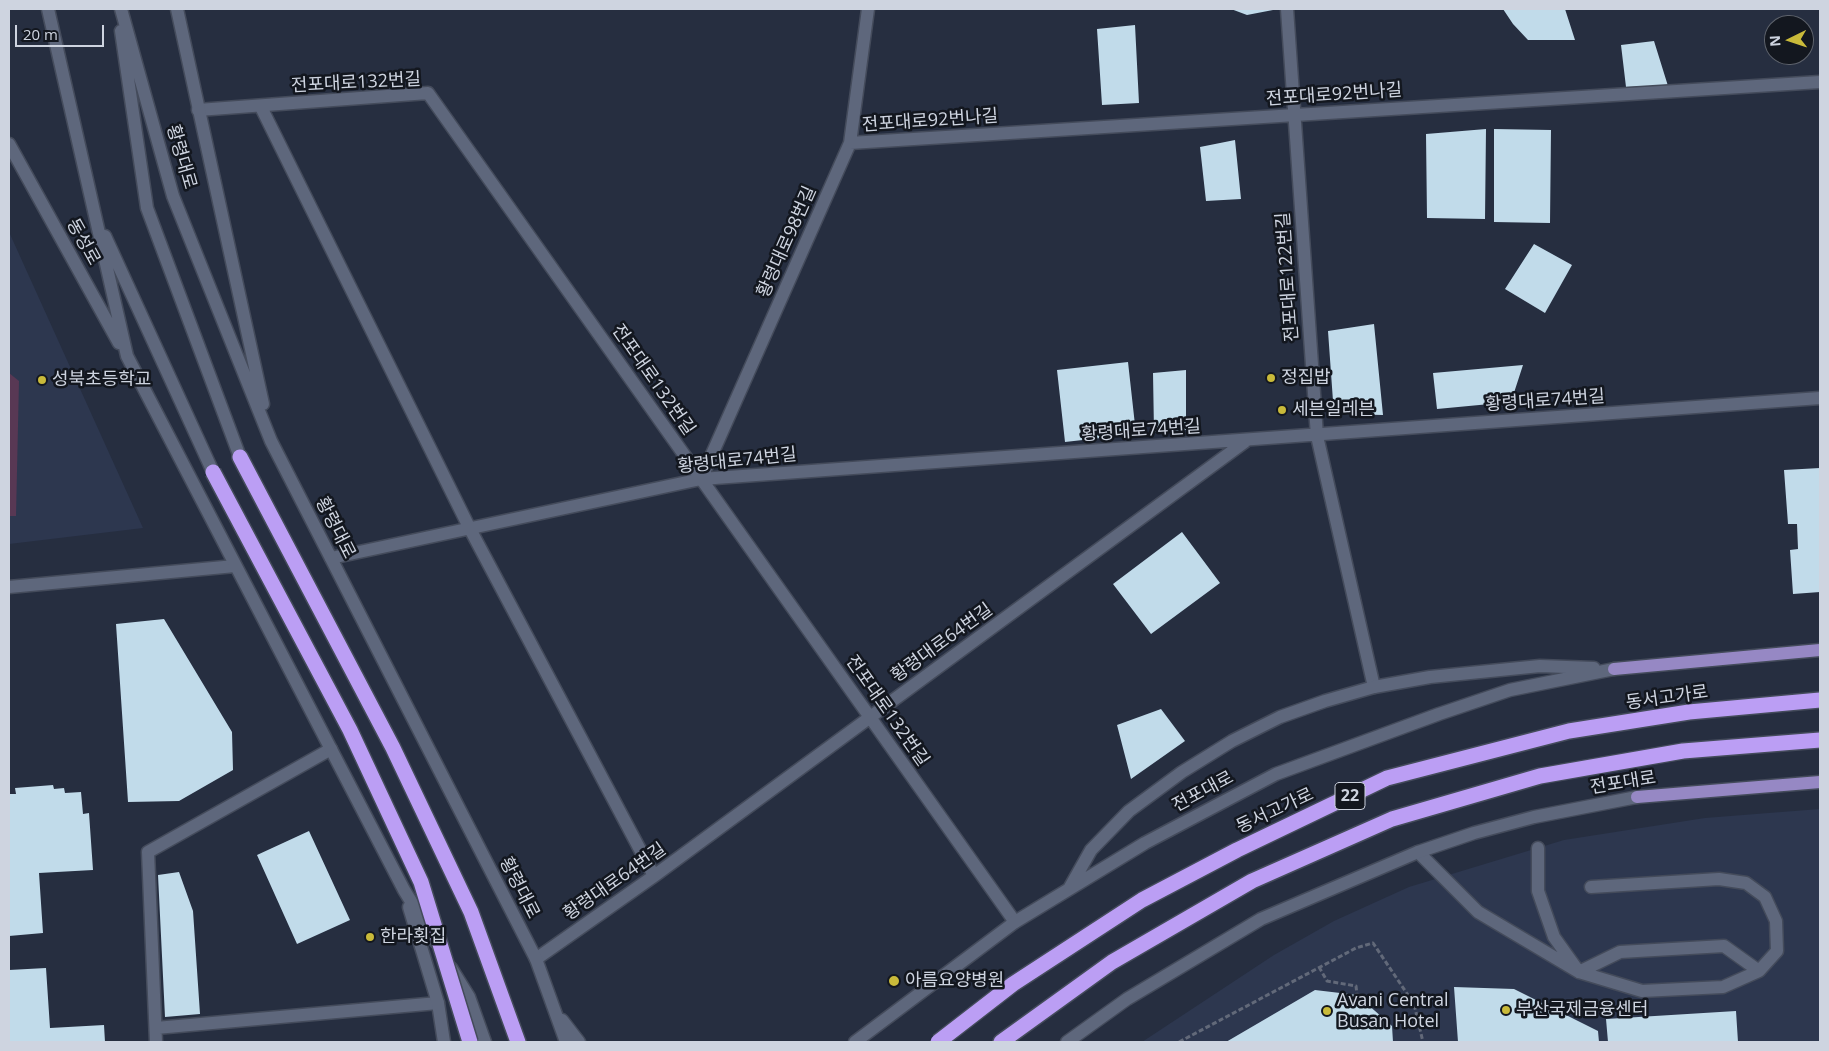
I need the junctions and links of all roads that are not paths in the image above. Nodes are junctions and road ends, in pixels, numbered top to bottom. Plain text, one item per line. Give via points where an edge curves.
1 (48, 9) edge
2 (117, 9) edge
3 (122, 9) edge
4 (177, 9) edge
5 (868, 9) edge
6 (1287, 9) edge
7 (1820, 82) edge
8 (261, 107) junction
9 (198, 110) junction
10 (1293, 115) junction
11 (850, 143) junction
12 (9, 144) edge
13 (93, 211) junction
14 (127, 356) junction
15 (1820, 398) edge
16 (1317, 436) junction
17 (271, 441) junction
18 (1246, 442) junction
19 (240, 457) joint
20 (214, 472) joint
21 (701, 479) junction
22 (468, 527) junction
23 (331, 558) junction
24 (235, 566) junction
25 (9, 587) edge
26 (1820, 650) edge
27 (1614, 669) junction
28 (1374, 687) junction
29 (1820, 700) edge
30 (870, 717) junction
31 (1820, 740) edge
32 (331, 749) junction
33 (1820, 782) edge
34 (1637, 797) joint
35 (1538, 848) dead end
36 (1418, 852) junction
37 (654, 876) junction
38 (1591, 887) dead end
39 (404, 890) junction
40 (1068, 890) junction
41 (1016, 922) junction
42 (536, 959) junction
43 (1759, 971) junction
44 (1579, 972) junction
45 (438, 1003) junction
46 (553, 1007) junction
47 (156, 1028) junction
48 (156, 1042) edge
49 (444, 1042) edge
50 (470, 1042) edge
51 (485, 1042) edge
52 (518, 1042) edge
53 (566, 1042) edge
54 (579, 1042) edge
55 (855, 1042) edge
56 (938, 1042) edge
57 (1001, 1042) edge
58 (1067, 1042) edge

1 - 13 street
2 - 19 street via 146,208
3 - 17 street, 황령대로 via 173,196
4 - 9 street
5 - 11 street, 황령대로98번길
6 - 10 street, 전포대로122번길
7 - 10 street, 전포대로92번나길
8 - 9 street, 전포대로132번길
8 - 21 street, 전포대로132번길 via 428,93
8 - 22 street
9 - 17 street
10 - 11 street, 전포대로92번나길
10 - 16 street, 전포대로122번길
11 - 21 street, 황령대로98번길
12 - 14 street, 동성로
13 - 14 street
13 - 20 street
14 - 24 street
15 - 16 street, 황령대로74번길
16 - 18 street, 황령대로74번길
16 - 28 street, 전포대로122번길
17 - 23 street, 황령대로
18 - 21 street, 황령대로74번길
18 - 30 street, 황령대로64번길
19 - 52 highway via 401,765 471,912
20 - 50 highway, bridge via 350,730 421,882
21 - 22 street, 황령대로74번길
21 - 30 street, 전포대로132번길
22 - 23 street, 황령대로74번길
22 - 37 street
23 - 42 street, 황령대로
24 - 25 street
24 - 32 street
26 - 27 main road
27 - 28 street via 1540,666 1447,675
27 - 40 street, 전포대로 via 1510,690 1276,774 1145,842
28 - 40 street via 1280,717 1232,741 1182,772 1129,811 1091,850
29 - 56 highway, 동서고가로 / 22, bridge via 1689,712 1569,731 1387,778 1142,900 1013,984
30 - 37 street, 황령대로64번길
30 - 41 street, 전포대로132번길
31 - 57 highway, 22 via 1682,751 1540,776 1392,819 1252,880 1112,962
32 - 39 street
32 - 47 street via 148,852
33 - 34 main road, 전포대로
34 - 36 street, 전포대로 via 1534,817
35 - 44 street via 1538,891 1554,937
36 - 44 street via 1478,912
36 - 58 street, 전포대로 via 1260,919 1127,999
37 - 42 street, 황령대로64번길
38 - 43 street via 1719,879 1746,883 1765,898 1776,921 1777,951
39 - 45 street
39 - 51 street via 469,997
40 - 41 street, 전포대로
41 - 55 street, 전포대로
42 - 46 street, 황령대로
43 - 44 street via 1723,987 1642,991
43 - 44 street via 1724,946 1620,952
45 - 47 street
45 - 49 street
46 - 53 street, 황령대로
46 - 54 street
47 - 48 street

